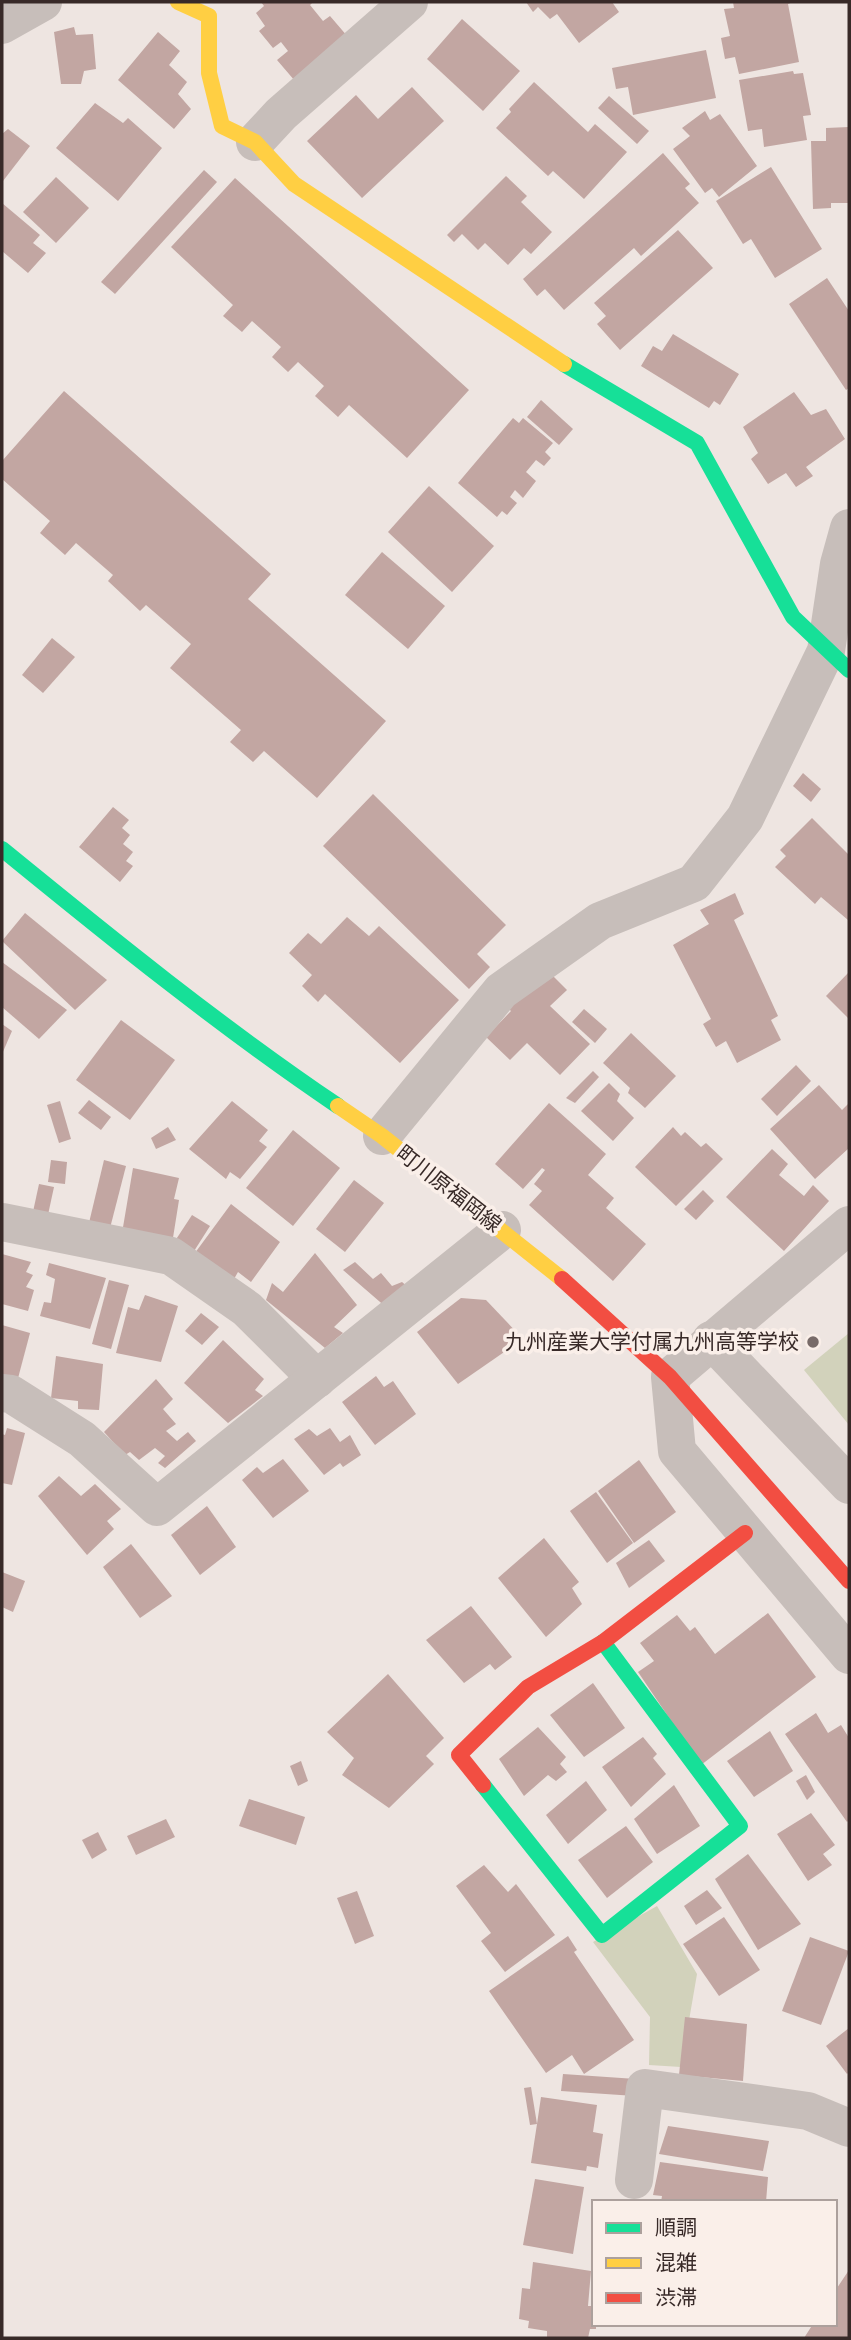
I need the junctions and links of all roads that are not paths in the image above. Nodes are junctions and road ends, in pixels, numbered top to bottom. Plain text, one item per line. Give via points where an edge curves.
1 (43, 2) edge
2 (178, 2) edge
3 (409, 2) edge
4 (2, 25) edge
5 (255, 142) junction
6 (849, 528) edge
7 (838, 660) edge
8 (2, 849) edge
9 (382, 1136) junction
10 (2, 1222) edge
11 (849, 1225) edge
12 (502, 1230) junction
13 (711, 1340) junction
14 (670, 1377) junction
15 (317, 1379) junction
16 (2, 1393) edge
17 (849, 1485) edge
18 (746, 1533) junction
19 (849, 1581) edge
20 (603, 1642) junction
21 (849, 1655) edge
22 (849, 2128) edge
23 (634, 2180) dead end

1 - 4 street
2 - 5 street via 209,16 209,73 222,126
3 - 5 street
5 - 7 street via 294,184 557,360 697,443 793,617
6 - 7 street via 839,564
7 - 9 street via 745,818 694,883 600,921 501,991
8 - 9 street, 町川原福岡線 via 264,1056
9 - 12 street, 町川原福岡線
10 - 15 street via 171,1256 247,1309
11 - 13 street
12 - 14 street, 町川原福岡線 via 581,1294
12 - 15 street
13 - 14 street
13 - 17 street
14 - 18 street via 677,1451
14 - 19 street, 町川原福岡線
15 - 16 street via 157,1507 82,1439 11,1394
18 - 20 street
18 - 21 street
20 - 20 street via 528,1686 459,1755 602,1935 740,1826
22 - 23 street via 808,2111 645,2088

